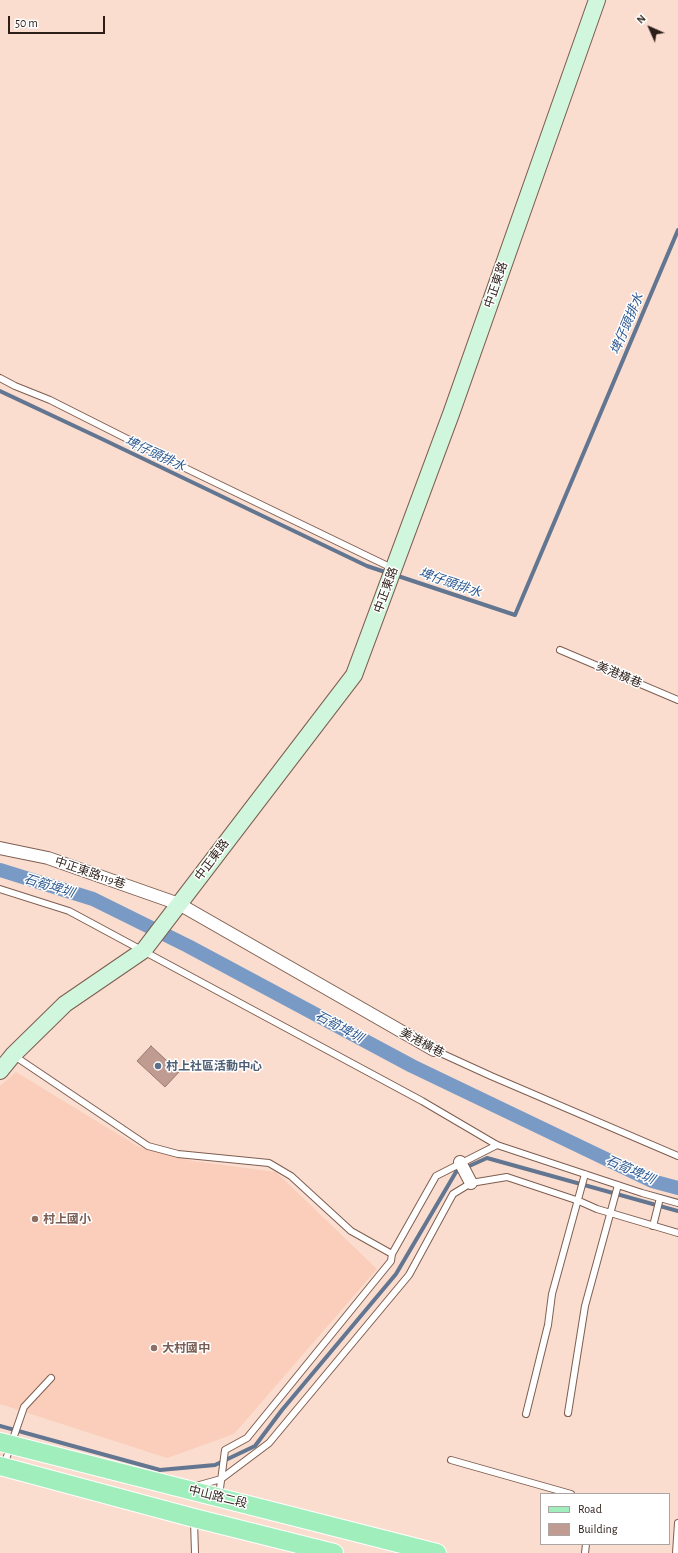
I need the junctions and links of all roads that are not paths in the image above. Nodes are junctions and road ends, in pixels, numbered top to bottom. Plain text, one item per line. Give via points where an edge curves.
1 (597, 0) edge
2 (0, 378) edge
3 (394, 569) junction
4 (560, 650) dead end
5 (678, 700) edge
6 (0, 848) edge
7 (0, 889) edge
8 (179, 904) junction
9 (144, 950) junction
10 (434, 1050) joint
11 (13, 1055) junction
12 (0, 1071) edge
13 (497, 1145) junction
14 (678, 1156) edge
15 (460, 1162) junction
16 (585, 1174) junction
17 (471, 1184) junction
18 (618, 1185) junction
19 (660, 1198) junction
20 (579, 1201) junction
21 (678, 1202) edge
22 (610, 1213) junction
23 (653, 1226) junction
24 (678, 1233) edge
25 (392, 1254) junction
26 (51, 1378) dead end
27 (568, 1413) dead end
28 (526, 1414) dead end
29 (5, 1443) edge
30 (451, 1460) dead end
31 (2, 1466) edge
32 (222, 1479) junction
33 (185, 1489) junction
34 (567, 1493) edge
35 (219, 1498) junction
36 (194, 1518) junction
37 (678, 1523) edge
38 (195, 1553) edge
39 (334, 1553) edge
40 (437, 1553) edge
41 (676, 1553) edge

1 - 3 main road, 中正東路
2 - 3 lane via 50,400
3 - 8 main road, 中正東路 via 354,675
4 - 5 lane, 美港橫巷
6 - 8 street, 中正東路119巷 via 48,858
7 - 9 lane via 69,911
8 - 9 main road, 中正東路
8 - 10 street, 美港橫巷
9 - 11 main road, 中正東路 via 65,1004
9 - 13 lane via 422,1101
10 - 14 lane, 美港橫巷
11 - 12 main road, 中正東路
11 - 25 lane via 148,1146 178,1154 269,1163 291,1176 351,1231
13 - 15 lane
13 - 16 lane
15 - 17 street
15 - 25 lane via 436,1176
16 - 18 lane
16 - 20 lane
17 - 20 lane via 507,1176
17 - 32 lane via 453,1194 409,1275 269,1444
18 - 19 lane
18 - 22 lane
19 - 21 lane
19 - 23 lane
20 - 22 lane
20 - 28 lane via 552,1294 548,1325
22 - 23 lane
22 - 27 lane via 585,1306
23 - 24 lane
25 - 32 lane via 391,1261 246,1438 225,1450
26 - 29 lane via 24,1408
29 - 31 lane
29 - 33 main road, 中山路二段
30 - 34 lane
31 - 36 main road
32 - 33 lane
32 - 35 lane
33 - 35 main road, 中山路二段
35 - 40 main road, 中山路二段
36 - 38 lane
36 - 39 main road
37 - 41 lane

